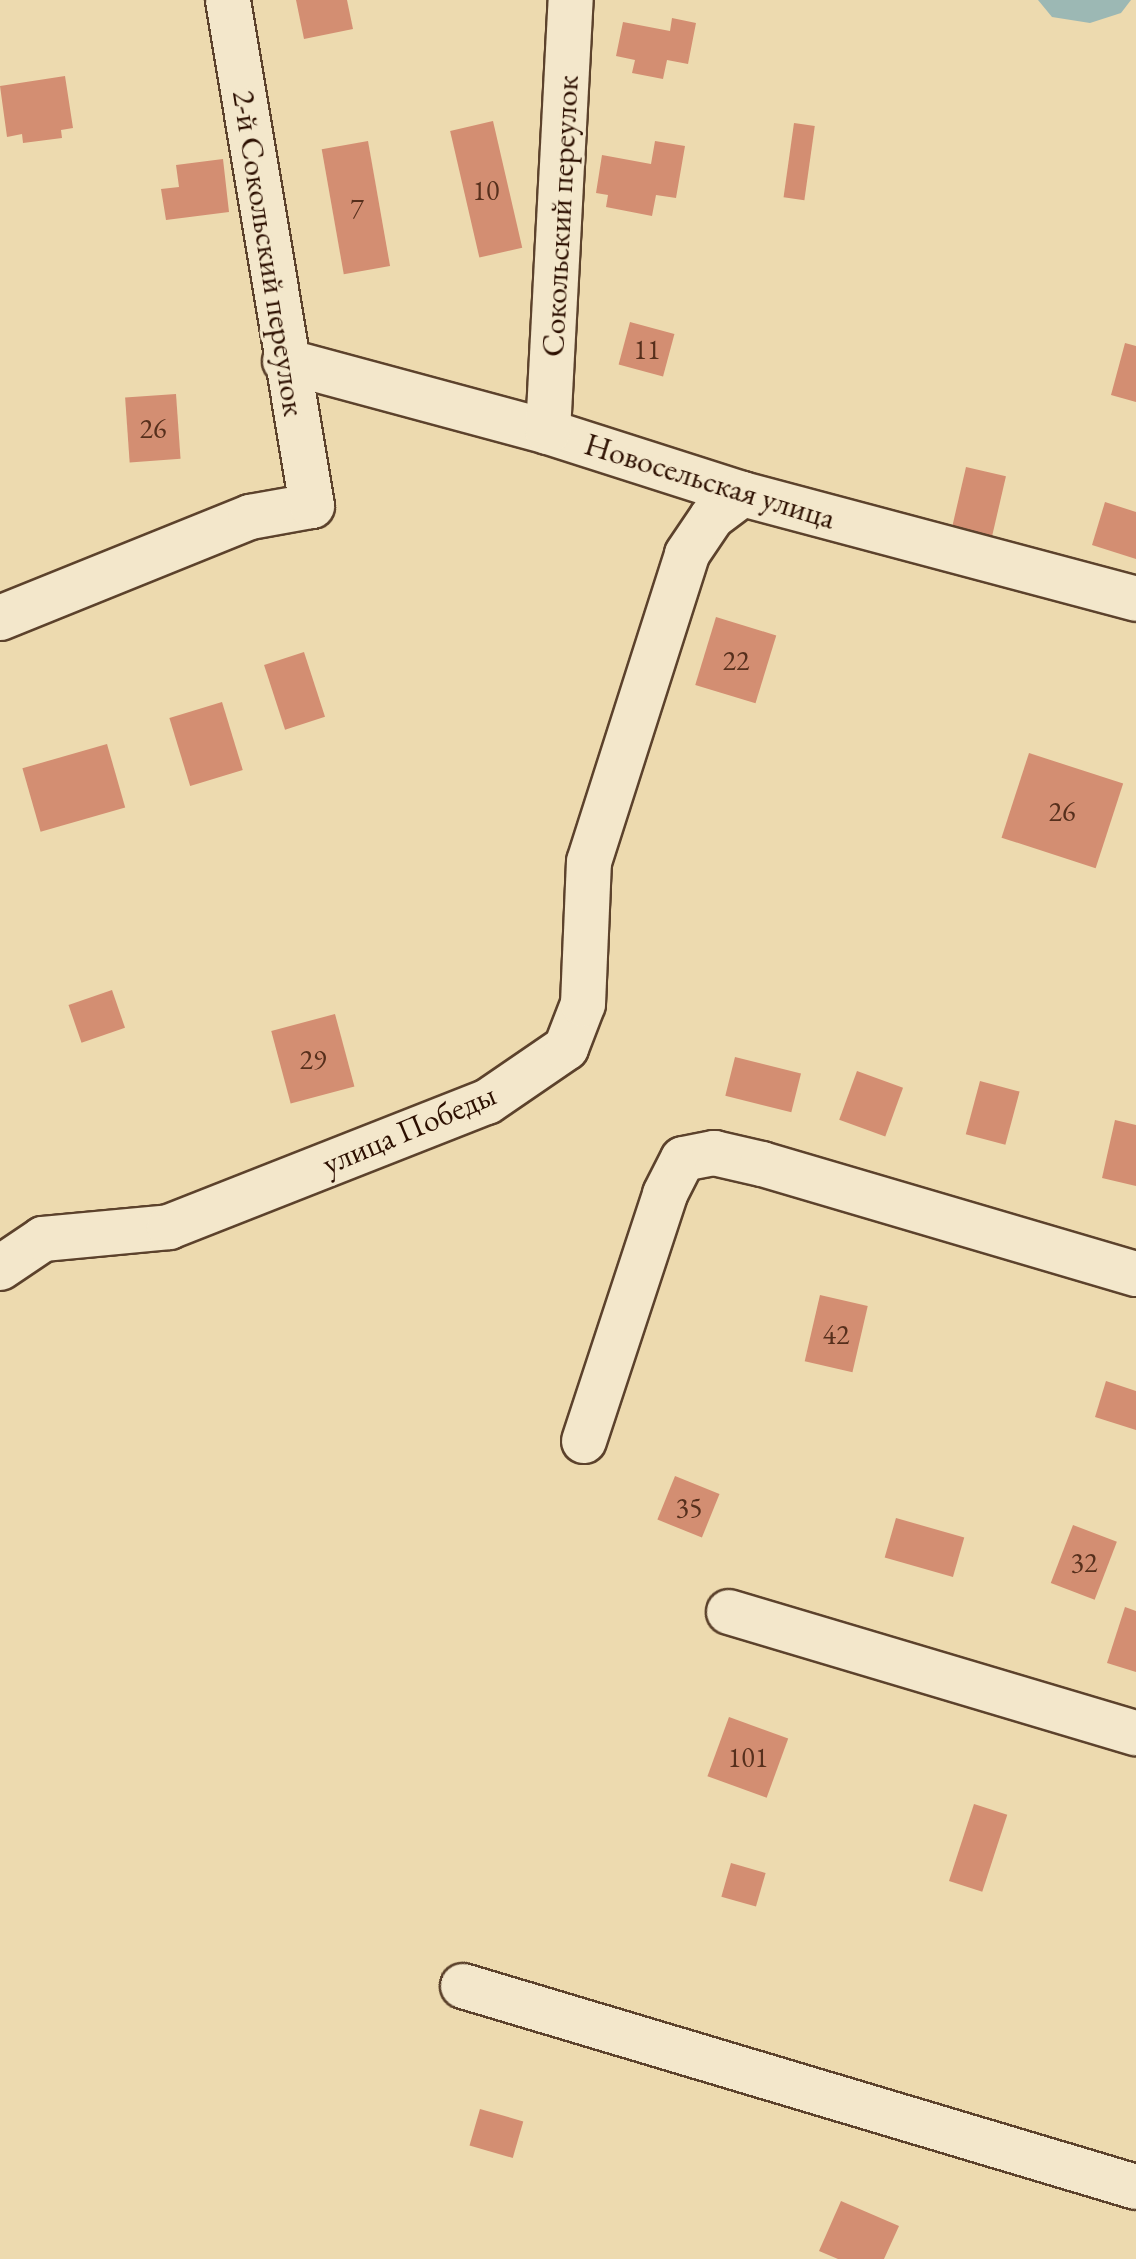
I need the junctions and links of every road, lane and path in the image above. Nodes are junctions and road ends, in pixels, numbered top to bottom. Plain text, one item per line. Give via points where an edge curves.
1 (228, 0) edge
2 (571, 0) edge
3 (285, 361) junction
4 (548, 432) junction
5 (742, 494) junction
6 (1136, 599) edge
7 (0, 618) edge
8 (0, 1268) edge
9 (1136, 1274) edge
10 (584, 1441) dead end
11 (729, 1612) dead end
12 (1136, 1733) edge
13 (463, 1986) dead end
14 (1136, 2187) edge

1 - 3 street, 2-й Сокольский переулок
2 - 4 street, Сокольский переулок
3 - 4 street, Новосельская улица
3 - 7 street, 2-й Сокольский переулок via 312,506 250,517
4 - 5 street, Новосельская улица
5 - 6 street, Новосельская улица
5 - 8 street, улица Победы via 712,517 687,554 589,862 583,1004 566,1048 487,1102 169,1227 43,1239
9 - 10 street via 762,1164 714,1153 683,1159 665,1194
11 - 12 street
13 - 14 street

